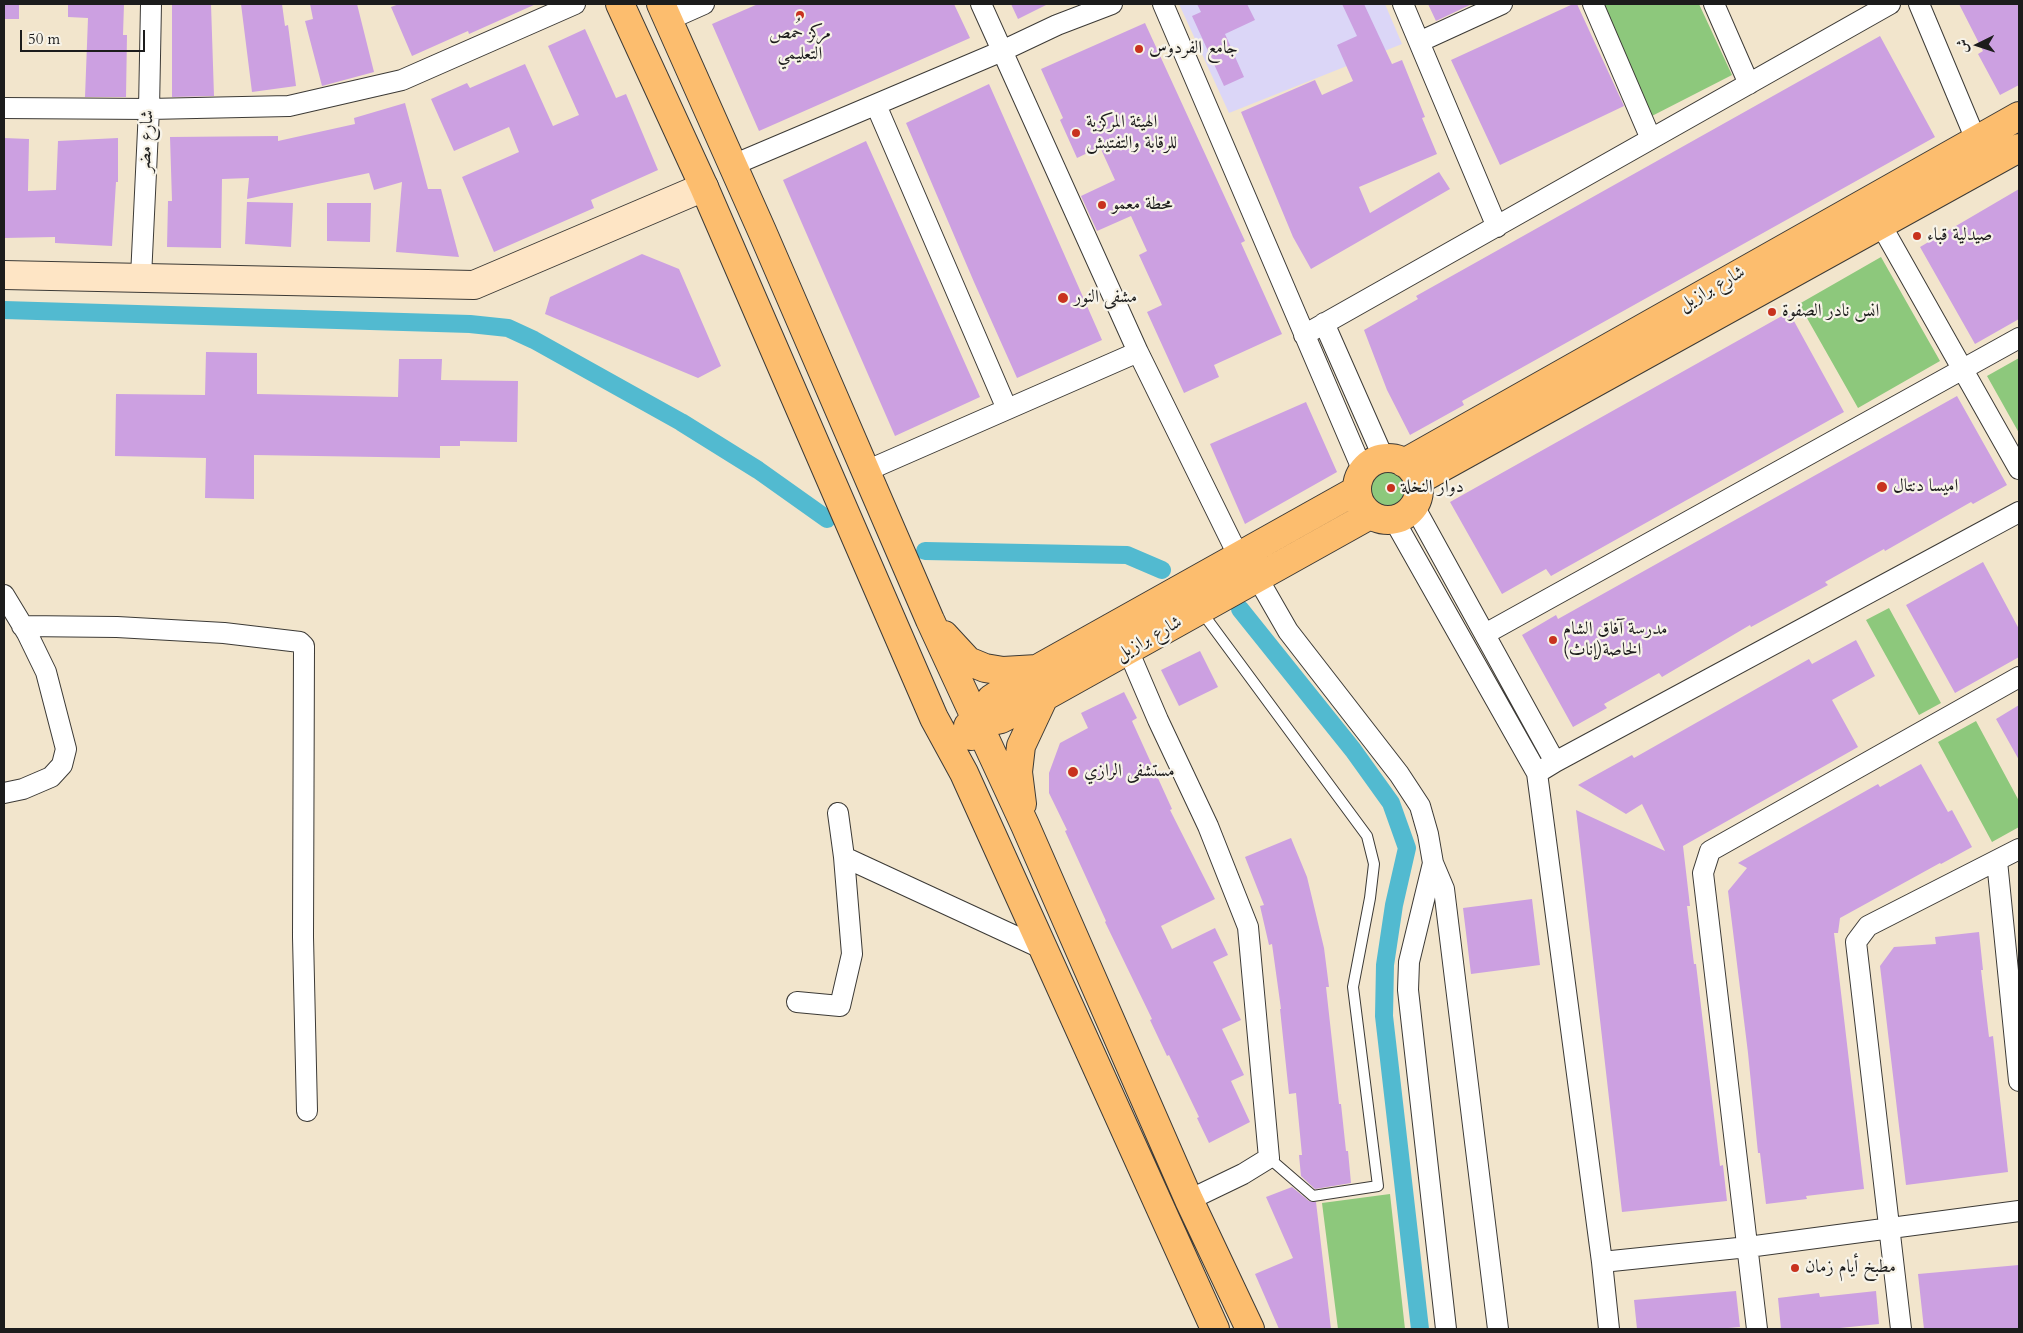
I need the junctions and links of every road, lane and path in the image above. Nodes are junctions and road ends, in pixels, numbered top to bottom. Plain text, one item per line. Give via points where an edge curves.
1 (151, 4) edge
2 (576, 4) edge
3 (620, 4) edge
4 (704, 4) edge
5 (981, 4) edge
6 (1066, 4) edge
7 (1112, 4) edge
8 (1163, 4) edge
9 (1403, 4) edge
10 (1502, 4) edge
11 (1593, 4) edge
12 (1714, 4) edge
13 (1890, 4) edge
14 (1919, 4) edge
15 (664, 12) edge
16 (1057, 26) junction
17 (1418, 42) junction
18 (1002, 51) junction
19 (1748, 84) junction
20 (876, 104) junction
21 (4, 108) edge
22 (149, 109) junction
23 (2019, 116) edge
24 (1651, 139) junction
25 (1976, 140) junction
26 (2019, 148) edge
27 (733, 165) junction
28 (704, 187) junction
29 (1882, 225) junction
30 (1497, 227) junction
31 (4, 275) edge
32 (141, 277) junction
33 (1324, 324) junction
34 (1304, 335) junction
35 (2019, 338) edge
36 (1138, 352) junction
37 (1964, 369) junction
38 (1007, 409) junction
39 (2019, 469) edge
40 (866, 471) junction
41 (1388, 488) junction
42 (2019, 512) edge
43 (1238, 555) junction
44 (1257, 577) junction
45 (4, 595) edge
46 (1200, 611) junction
47 (930, 620) junction
48 (22, 626) junction
49 (1485, 634) junction
50 (1128, 650) junction
51 (1037, 669) junction
52 (2019, 677) edge
53 (1044, 698) junction
54 (934, 718) junction
55 (978, 725) junction
56 (1555, 762) junction
57 (964, 773) junction
58 (1537, 773) junction
59 (4, 793) edge
60 (838, 814) dead end
61 (1025, 825) junction
62 (2019, 849) edge
63 (844, 857) junction
64 (1997, 861) junction
65 (1433, 863) junction
66 (1043, 949) junction
67 (797, 1002) dead end
68 (2019, 1081) edge
69 (307, 1111) dead end
70 (1269, 1158) junction
71 (1189, 1200) junction
72 (2019, 1212) edge
73 (1889, 1229) junction
74 (1748, 1247) junction
75 (1602, 1262) junction
76 (1215, 1329) edge
77 (1250, 1329) edge
78 (1446, 1329) edge
79 (1498, 1329) edge
80 (1609, 1329) edge
81 (1757, 1329) edge
82 (1901, 1329) edge

1 - 22 street, شارع مضر
2 - 22 street via 402,80 289,106
3 - 28 highway
4 - 15 street
5 - 18 street
6 - 16 street
7 - 16 street
8 - 34 street
9 - 17 street
10 - 17 street
11 - 24 street
12 - 19 street
13 - 19 street
14 - 25 street
15 - 27 highway
16 - 18 street
17 - 30 street
18 - 20 street
18 - 36 street
19 - 24 street
20 - 27 street
20 - 38 street
21 - 22 street
22 - 32 street, شارع مضر
23 - 25 highway, شارع برازيل
24 - 30 street
25 - 41 highway, شارع برازيل
26 - 29 highway, شارع برازيل
27 - 40 highway
28 - 32 main road via 474,285
28 - 54 highway
29 - 37 street
29 - 41 highway, شارع برازيل
30 - 33 street
31 - 32 main road
33 - 34 street
33 - 41 street
34 - 41 street
35 - 37 street
36 - 38 street
36 - 43 street
37 - 39 street
37 - 49 street
38 - 40 street
40 - 47 highway
41 - 43 highway, شارع برازيل
41 - 44 highway, شارع برازيل
41 - 49 street
41 - 58 street
42 - 56 street
43 - 51 highway, شارع برازيل
44 - 46 highway, شارع برازيل
44 - 65 street via 1288,631 1399,774 1420,806
45 - 48 street
46 - 50 highway, شارع برازيل
46 - 70 lane via 1367,836 1374,864 1354,987 1378,1186 1314,1196
47 - 51 highway, شارع برازيل via 968,661 1003,671
47 - 55 highway
48 - 59 street via 46,672 66,749 62,765 50,777
48 - 69 street via 224,633 300,642 304,646 303,937
49 - 56 street
50 - 53 highway, شارع برازيل
50 - 70 street via 1208,826 1248,927
51 - 55 highway via 991,699
52 - 74 street via 1710,851 1703,873
53 - 55 highway, شارع برازيل via 1001,719
53 - 61 highway via 1021,746 1018,772
54 - 55 highway, شارع برازيل via 959,728
54 - 57 highway
55 - 57 highway via 966,743
55 - 61 highway
56 - 58 street
57 - 66 highway
58 - 75 street
60 - 63 street
61 - 71 highway
62 - 64 street
63 - 66 street
63 - 67 street via 852,954 840,1006
64 - 68 street
64 - 73 street via 1868,926 1856,942
65 - 78 street via 1409,962 1408,990
65 - 79 street via 1444,889
66 - 76 highway
70 - 71 street
71 - 77 highway
72 - 73 street
73 - 74 street
73 - 82 street
74 - 75 street
74 - 81 street
75 - 80 street

